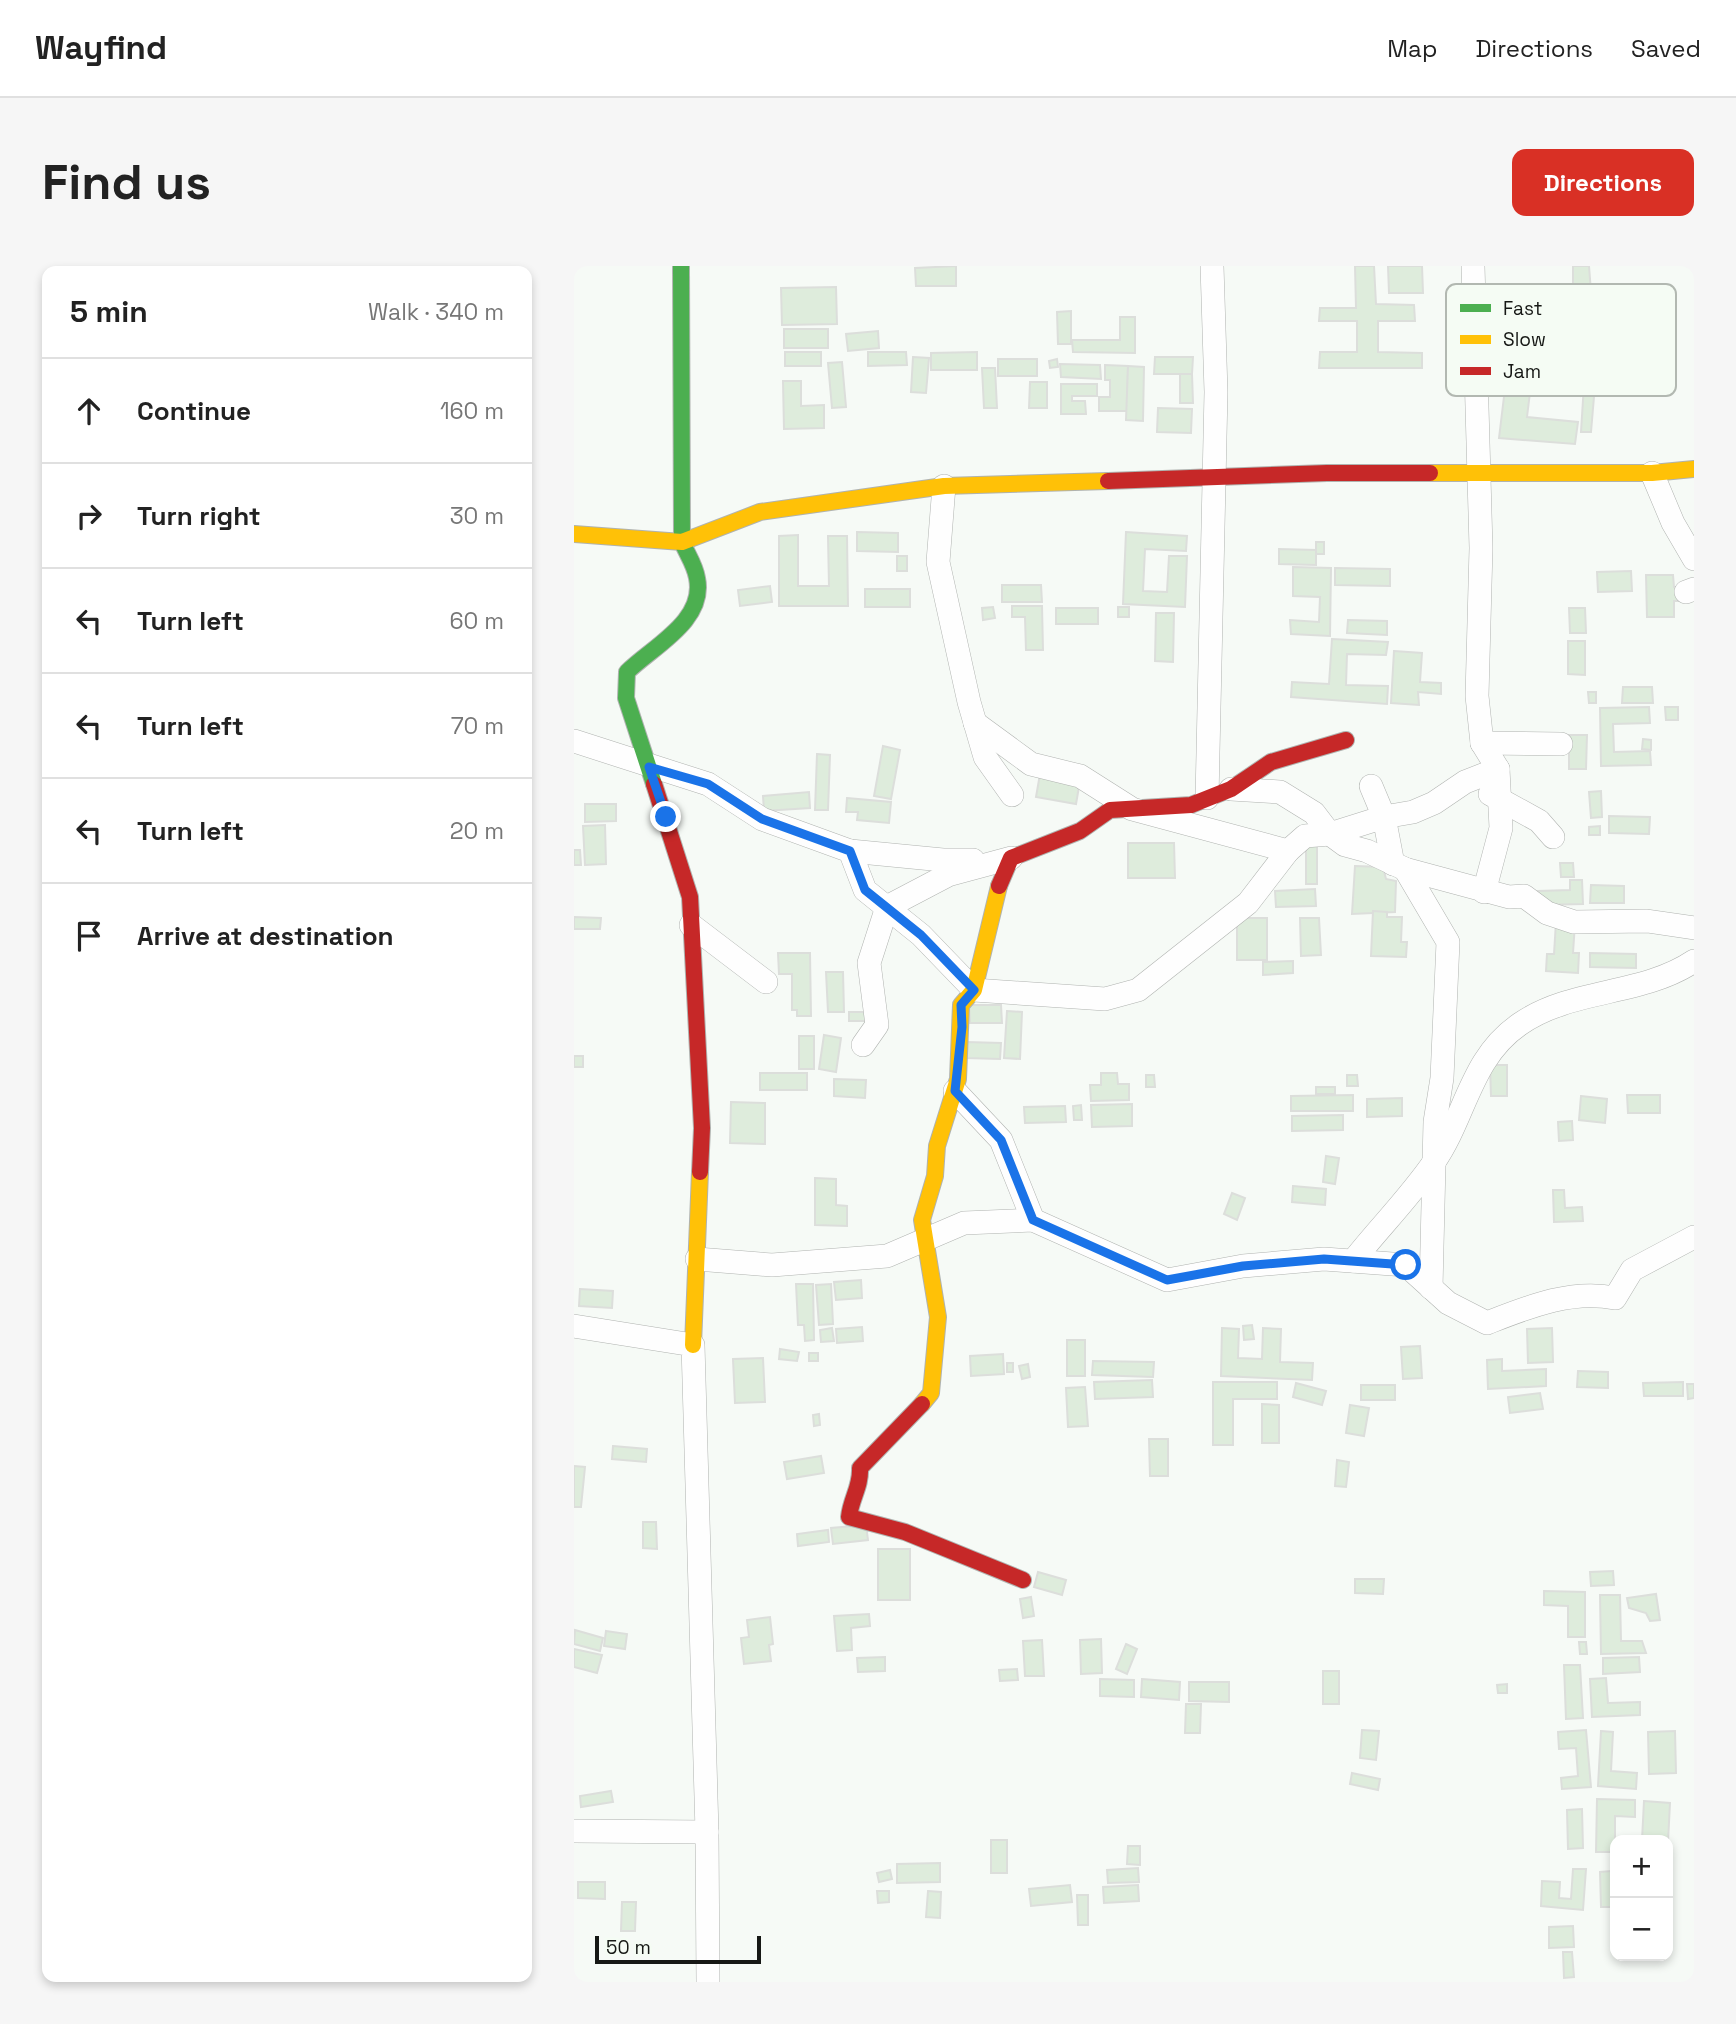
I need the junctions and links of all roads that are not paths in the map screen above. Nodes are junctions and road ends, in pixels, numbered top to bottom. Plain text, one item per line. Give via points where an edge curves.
1 (681, 266) edge
2 (1212, 266) edge
3 (1472, 266) edge
4 (1473, 284) edge
5 (1476, 396) edge
6 (1694, 469) edge
7 (1479, 472) junction
8 (1652, 473) junction
9 (1214, 479) junction
10 (944, 486) junction
11 (574, 534) edge
12 (682, 542) junction
13 (1694, 559) edge
14 (975, 723) junction
15 (1346, 740) dead end
16 (574, 741) edge
17 (1482, 743) junction
18 (1561, 744) dead end
19 (1274, 761) junction
20 (649, 767) junction
21 (1498, 769) junction
22 (1465, 782) junction
23 (1371, 786) dead end
24 (1231, 789) junction
25 (1280, 792) junction
26 (1012, 796) dead end
27 (1207, 799) junction
28 (1500, 799) junction
29 (1132, 809) junction
30 (1384, 817) junction
31 (1330, 834) junction
32 (1553, 836) dead end
33 (1288, 850) junction
34 (850, 851) junction
35 (1011, 858) junction
36 (1399, 867) junction
37 (1484, 892) junction
38 (887, 907) junction
39 (691, 925) junction
40 (1694, 928) edge
41 (1694, 961) edge
42 (766, 982) dead end
43 (974, 990) junction
44 (863, 1045) dead end
45 (955, 1091) junction
46 (1435, 1161) junction
47 (1033, 1220) junction
48 (1694, 1237) edge
49 (926, 1240) junction
50 (696, 1259) junction
51 (1353, 1261) junction
52 (1432, 1288) junction
53 (574, 1326) edge
54 (693, 1345) junction
55 (1023, 1580) dead end
56 (574, 1831) edge
57 (707, 1832) junction
58 (708, 1982) edge

1 - 12 street
2 - 9 street
3 - 4 street
5 - 7 street
6 - 8 street
7 - 8 street
7 - 9 street
7 - 17 street via 1477,696
8 - 13 street
9 - 10 street
9 - 27 street
10 - 12 street via 760,512
10 - 14 street via 938,562
11 - 12 street
12 - 20 street via 698,581 695,608 675,633 627,672 626,698
14 - 26 street via 985,757
14 - 29 street via 1031,764 1080,776
15 - 19 street
16 - 20 street
17 - 18 street
17 - 21 street
19 - 24 street
19 - 25 street
20 - 34 street via 708,784 762,819
20 - 39 street via 690,897
21 - 22 street
21 - 28 street
22 - 28 street
22 - 30 street via 1434,803
23 - 30 street
24 - 25 street
24 - 27 street
25 - 31 street via 1314,813
27 - 29 street via 1191,805
28 - 32 street via 1539,821
28 - 37 street via 1501,828
29 - 33 street
29 - 35 street via 1110,810 1080,831
30 - 31 street
30 - 36 street
31 - 33 street via 1305,836
31 - 36 street
33 - 43 street via 1248,903 1138,990 1105,999
34 - 35 street via 943,860
34 - 38 street via 865,890
35 - 38 street via 948,875
35 - 43 street via 1000,883
36 - 37 street
36 - 46 street via 1448,943
37 - 40 street via 1524,896 1548,913 1574,922 1647,921
38 - 43 street
38 - 44 street via 869,963 877,1025
39 - 42 street
39 - 50 street via 702,1128
41 - 46 street via 1637,986 1572,1000 1520,1024 1481,1063
43 - 45 street via 961,1005
45 - 47 street via 1001,1140
45 - 49 street via 925,1200
46 - 51 street
46 - 52 street
47 - 49 street via 964,1223
47 - 51 street via 1167,1280 1243,1266
48 - 52 street via 1632,1270 1615,1298 1589,1293 1529,1306 1487,1323 1448,1303
49 - 50 street via 887,1256 785,1264
49 - 55 street via 938,1317 931,1393 860,1468 861,1485 851,1499 849,1517 905,1532
50 - 54 street
51 - 52 street via 1406,1265
53 - 54 street
54 - 57 street
56 - 57 street
57 - 58 street

